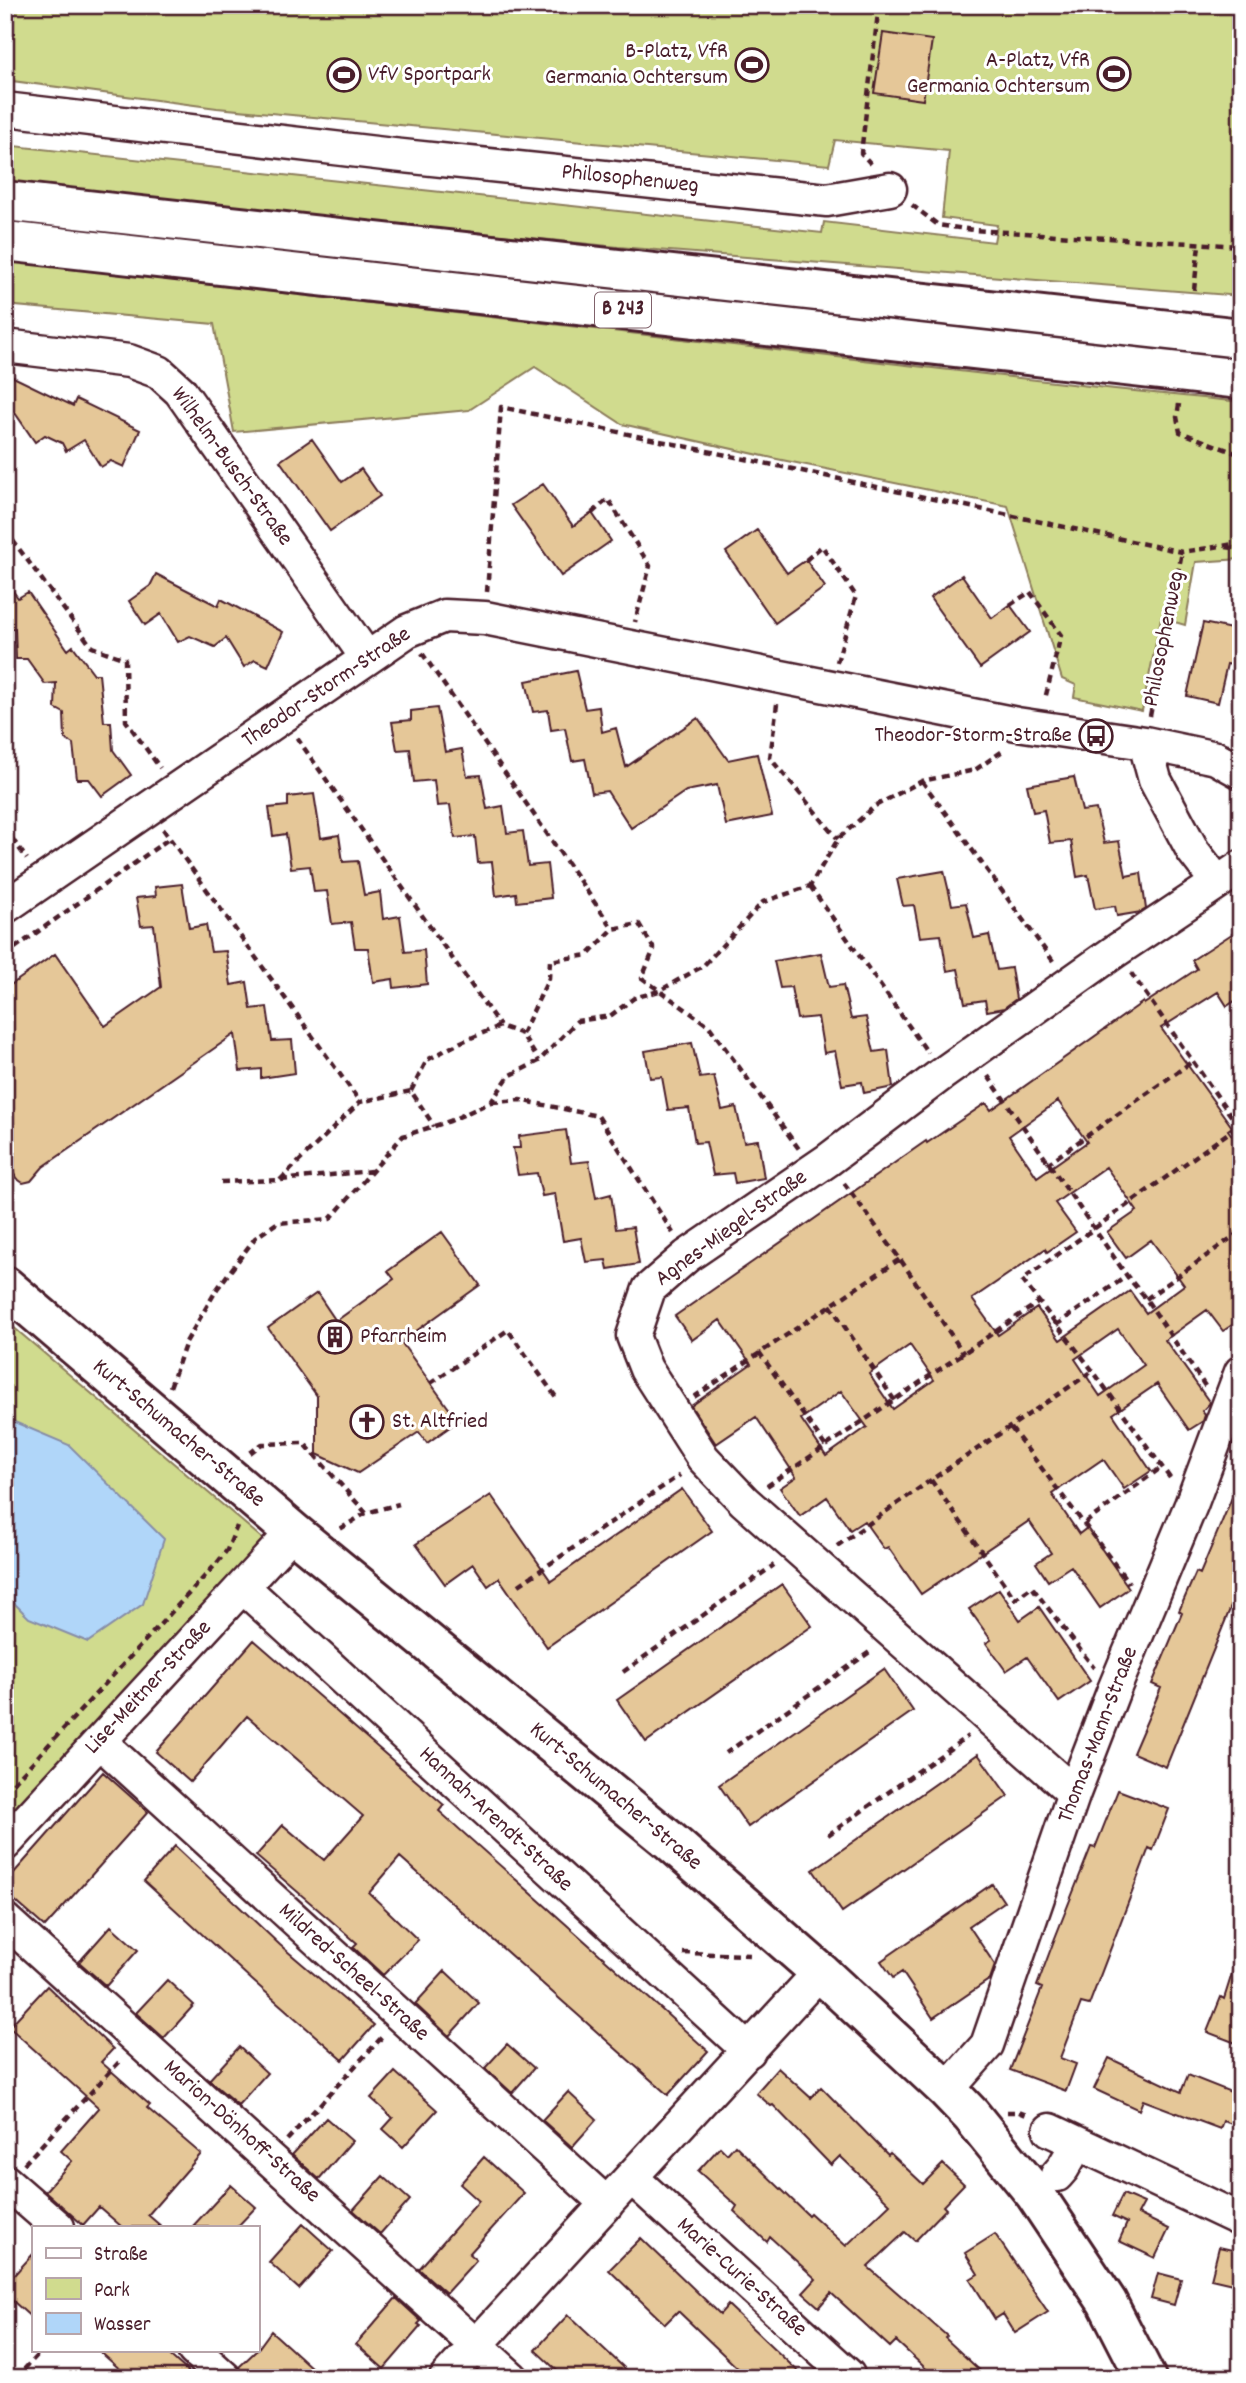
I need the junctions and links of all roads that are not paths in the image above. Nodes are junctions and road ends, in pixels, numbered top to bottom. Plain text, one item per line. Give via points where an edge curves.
1 (5, 109) edge
2 (890, 188) road end
3 (5, 201) edge
4 (5, 241) edge
5 (1241, 338) edge
6 (5, 346) edge
7 (1241, 379) edge
8 (367, 658) junction
9 (1145, 743) junction
10 (1241, 772) edge
11 (1229, 875) edge
12 (5, 907) edge
13 (5, 1286) edge
14 (1241, 1372) edge
15 (293, 1532) junction
16 (243, 1587) junction
17 (100, 1742) junction
18 (1074, 1793) junction
19 (5, 1844) edge
20 (5, 1920) edge
21 (820, 1972) junction
22 (748, 2051) junction
23 (947, 2090) junction
24 (1049, 2130) dead end
25 (1077, 2144) junction
26 (1056, 2175) dead end
27 (632, 2178) junction
28 (6, 2182) edge
29 (607, 2204) junction
30 (1238, 2209) edge
31 (57, 2226) edge
32 (476, 2345) junction
33 (196, 2352) edge
34 (225, 2378) edge
35 (446, 2378) edge
36 (512, 2378) edge
37 (848, 2378) edge
38 (1146, 2378) edge

1 - 2 street, Philosophenweg via 827,200
3 - 5 main road, B 243
4 - 7 main road, B 243
6 - 8 street, Wilhelm-Busch-Straße via 129,361 159,372 180,391
8 - 9 street, Theodor-Storm-Straße via 407,631 444,616 485,618 1039,727
8 - 12 street, Theodor-Storm-Straße
9 - 10 street, Theodor-Storm-Straße via 1216,758
9 - 11 street via 1155,780 1193,850
11 - 18 street, Agnes-Miegel-Straße via 687,1256 649,1289 634,1336 646,1369 704,1458 744,1501
13 - 15 main road, Kurt-Schumacher-Straße
14 - 18 street, Thomas-Mann-Straße
15 - 16 street, Lise-Meitner-Straße
15 - 21 main road, Kurt-Schumacher-Straße via 668,1840
16 - 17 street, Lise-Meitner-Straße
16 - 22 street, Hannah-Arendt-Straße
17 - 19 street, Lise-Meitner-Straße
17 - 29 street, Mildred-Scheel-Straße
18 - 23 street, Thomas-Mann-Straße via 987,2045
20 - 32 street, Marion-Dönhoff-Straße
21 - 22 street
21 - 23 main road, Kurt-Schumacher-Straße
22 - 27 street
23 - 38 main road, Kurt-Schumacher-Straße via 1035,2194 1107,2302
24 - 25 street
25 - 26 street
25 - 30 street
27 - 29 street
27 - 37 street, Marie-Curie-Straße
28 - 31 street
29 - 32 street
32 - 35 street
32 - 36 street
33 - 34 street

